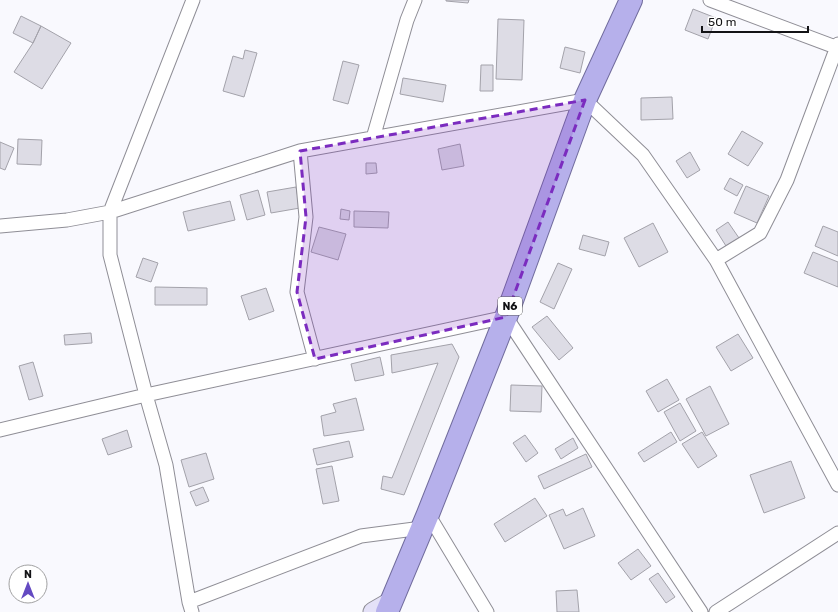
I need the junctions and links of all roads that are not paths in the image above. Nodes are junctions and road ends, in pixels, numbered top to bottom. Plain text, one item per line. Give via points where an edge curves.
1 (193, 0) edge
2 (415, 0) edge
3 (631, 0) edge
4 (710, 0) edge
5 (838, 46) edge
6 (585, 100) junction
7 (373, 138) junction
8 (300, 151) junction
9 (110, 212) junction
10 (0, 226) edge
11 (716, 260) junction
12 (506, 317) junction
13 (315, 359) junction
14 (146, 395) junction
15 (0, 430) edge
16 (838, 485) edge
17 (425, 521) junction
18 (838, 533) edge
19 (390, 606) edge
20 (190, 607) edge
21 (373, 612) edge
22 (487, 612) edge
23 (701, 612) edge
24 (716, 612) edge

1 - 9 street
2 - 7 street
3 - 6 highway, N6
4 - 5 street
5 - 11 street via 787,180 760,233
6 - 7 street
6 - 11 street via 643,155
6 - 12 highway, N6
7 - 8 street
8 - 9 street
8 - 13 street via 306,217 297,292
9 - 10 street via 67,220
9 - 14 street via 110,255
11 - 16 street
12 - 13 street
12 - 17 highway, N6
12 - 23 street
13 - 14 street
14 - 15 street
14 - 20 street via 166,465
17 - 19 highway, N6
17 - 20 street via 361,536
17 - 22 street
18 - 24 street
19 - 21 main road

